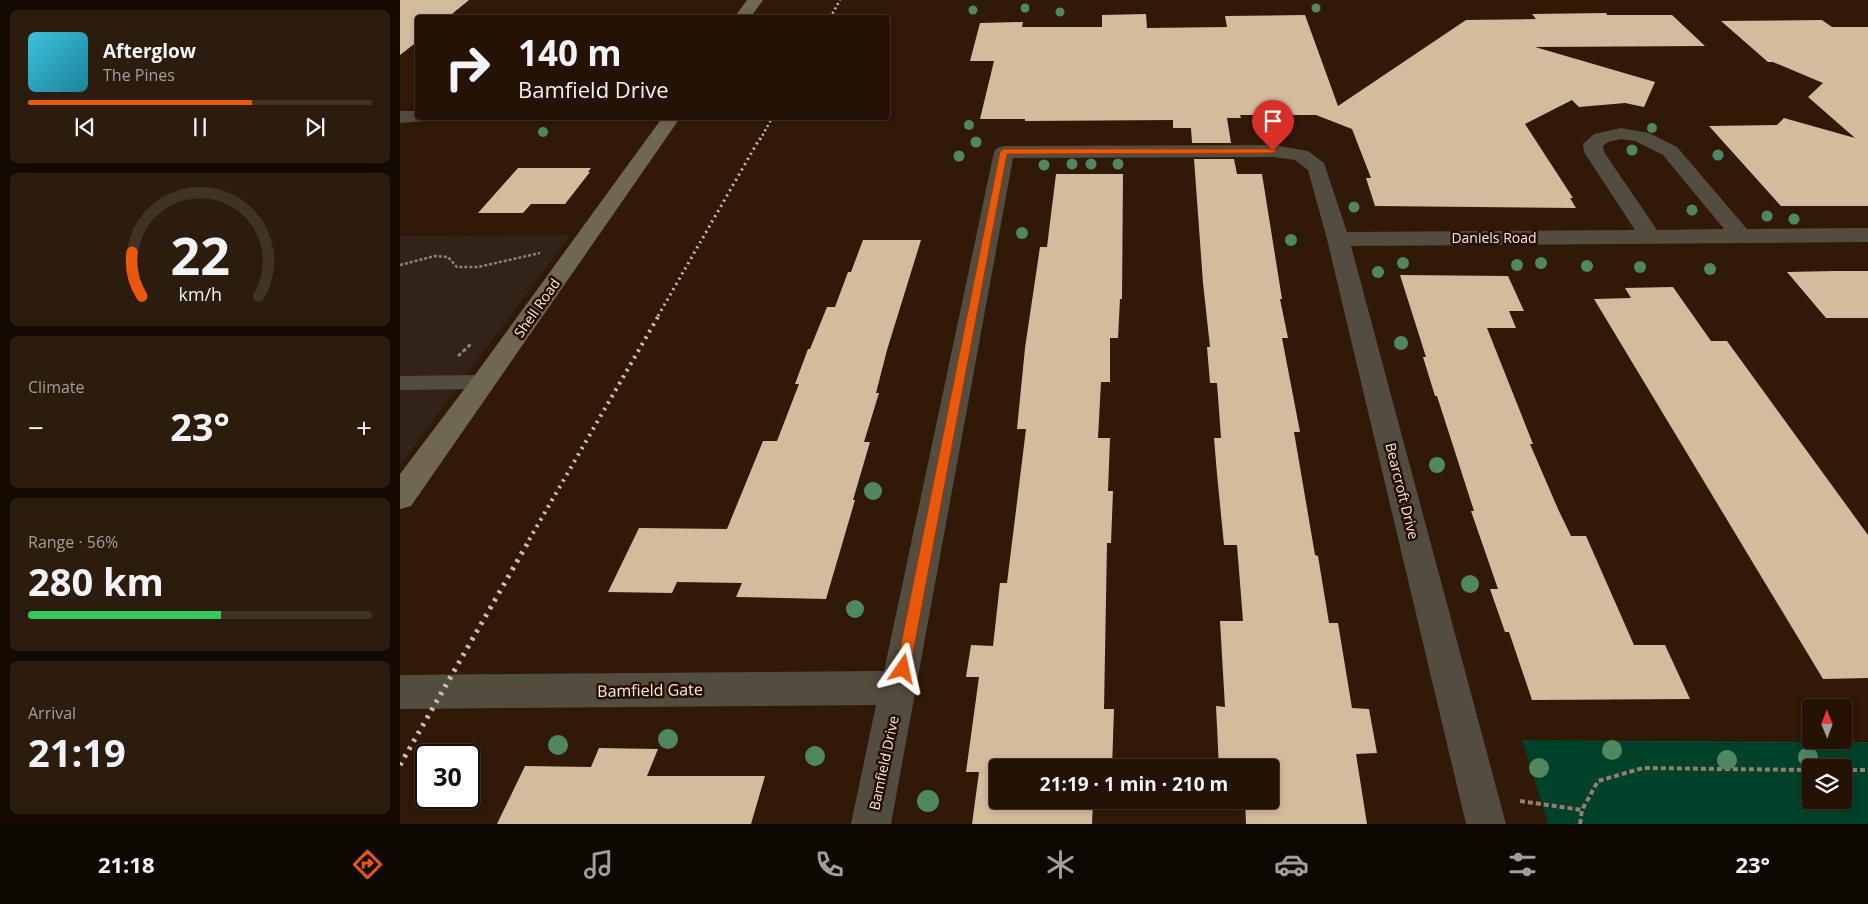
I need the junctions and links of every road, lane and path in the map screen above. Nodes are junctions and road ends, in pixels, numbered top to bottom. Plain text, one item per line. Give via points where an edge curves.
1 (755, 0) edge
2 (744, 15) edge
3 (400, 117) edge
4 (415, 117) edge
5 (670, 120) edge
6 (1311, 161) joint
7 (1868, 235) edge
8 (1650, 236) junction
9 (1741, 236) junction
10 (1338, 239) junction
11 (548, 251) dead end
12 (400, 265) edge
13 (484, 382) junction
14 (400, 383) edge
15 (400, 497) edge
16 (899, 688) junction
17 (400, 692) edge
18 (1802, 770) edge
19 (1852, 770) edge
20 (1868, 770) edge
21 (1511, 800) dead end
22 (1582, 810) junction
23 (871, 824) edge
24 (1486, 824) edge
25 (1580, 824) edge

1 - 2 main road
3 - 4 street
5 - 13 main road, Shell Road
6 - 10 street, Bearcroft Drive via 1317,168
6 - 16 street, Bamfield Drive via 1292,153 1273,151 1004,152
7 - 9 street, Daniels Road
8 - 9 street, Daniels Road
8 - 9 street via 1594,152 1593,144 1598,138 1608,134 1636,135 1661,144
8 - 10 street, Daniels Road
10 - 24 street, Bearcroft Drive
11 - 12 path via 478,267 457,268 448,257 435,256
13 - 14 lane
13 - 15 main road, Shell Road
16 - 17 street, Bamfield Gate
16 - 23 street, Bamfield Drive
18 - 22 path via 1643,768 1598,781
19 - 20 path
21 - 22 path
22 - 25 path

